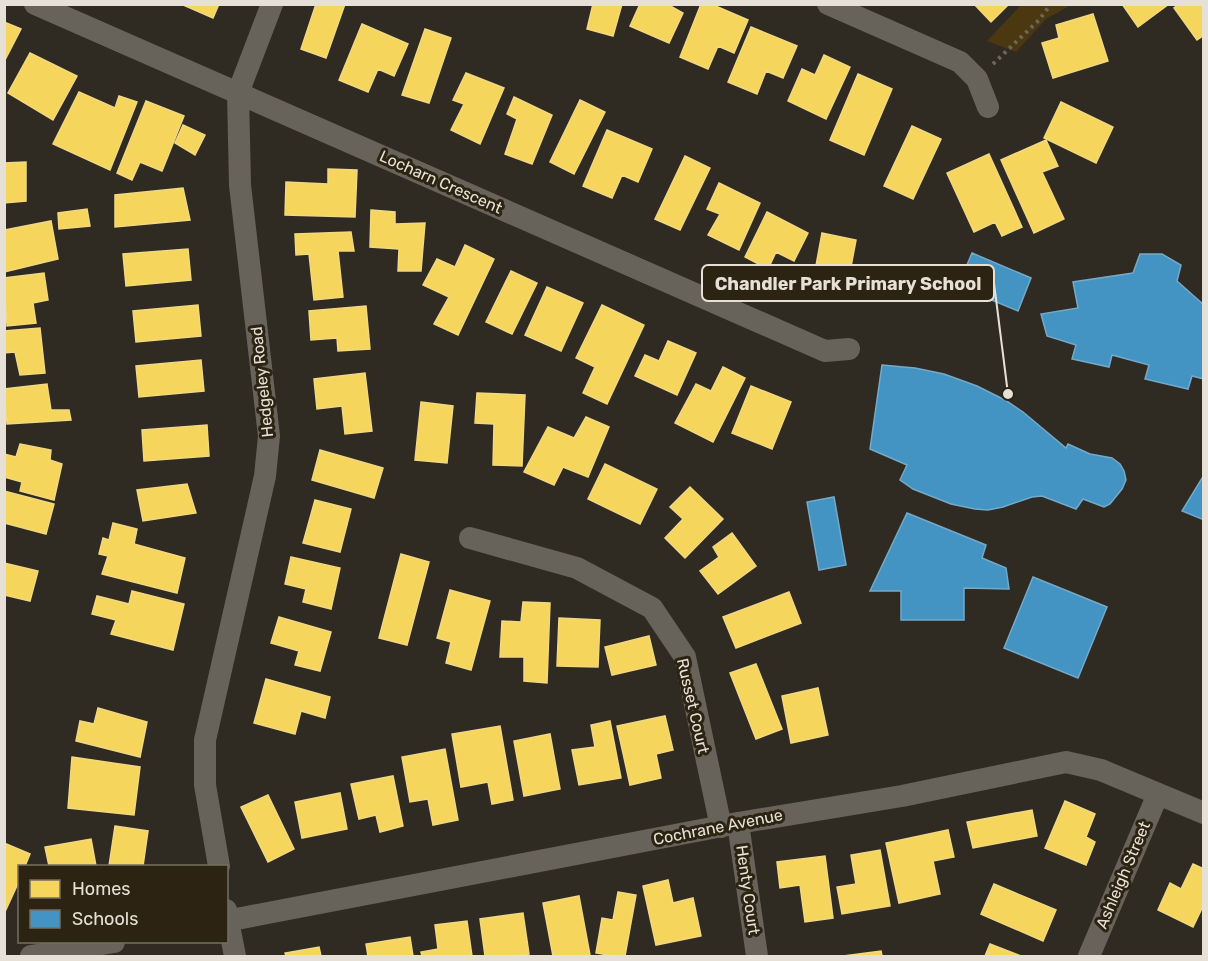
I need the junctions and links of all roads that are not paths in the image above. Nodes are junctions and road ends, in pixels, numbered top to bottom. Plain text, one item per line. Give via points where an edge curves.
1 (35, 4) edge
2 (272, 4) edge
3 (828, 4) edge
4 (238, 93) junction
5 (988, 107) dead end
6 (849, 349) dead end
7 (470, 538) dead end
8 (1158, 794) junction
9 (1203, 813) edge
10 (729, 825) junction
11 (219, 865) edge
12 (228, 917) edge
13 (228, 922) edge
14 (108, 943) edge
15 (31, 957) edge
16 (235, 957) edge
17 (758, 957) edge
18 (1089, 957) edge

1 - 4 street, Locharn Crescent
2 - 4 street, Hedgeley Road
3 - 5 street via 960,62 977,79
4 - 6 street, Locharn Crescent via 825,351
4 - 11 street, Hedgeley Road via 240,185 270,436 265,476 205,740 205,785
7 - 10 street, Russet Court via 577,568 652,608 685,657
8 - 9 street, Cochrane Avenue
8 - 10 street, Cochrane Avenue via 1101,770 1066,762 902,796
8 - 18 street, Ashleigh Street
10 - 12 street, Cochrane Avenue
10 - 17 street, Henty Court
13 - 16 street
14 - 15 street

